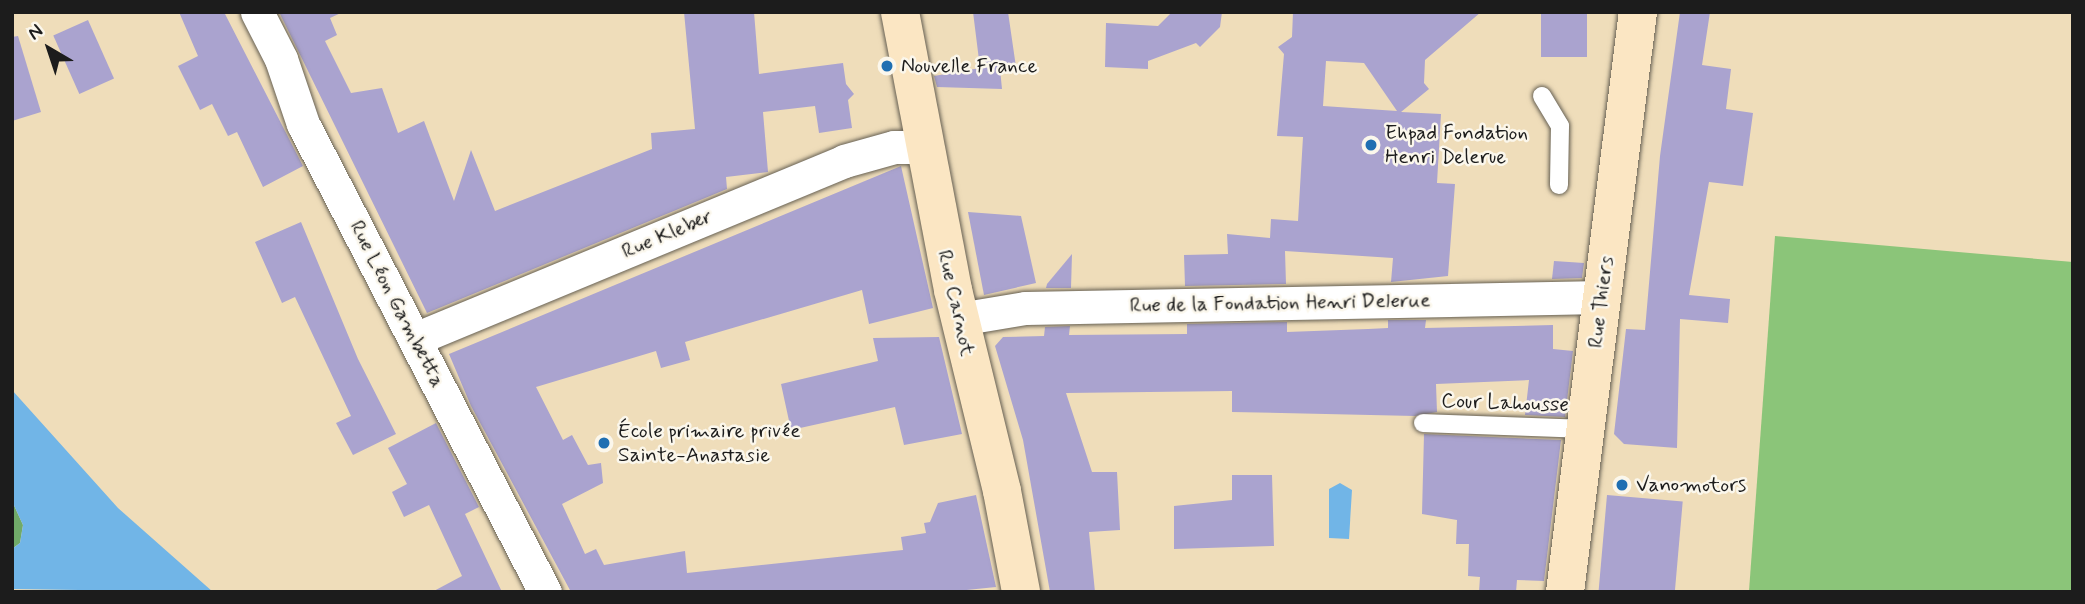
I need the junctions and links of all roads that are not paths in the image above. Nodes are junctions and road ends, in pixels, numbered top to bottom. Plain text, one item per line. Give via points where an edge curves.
1 (257, 12) edge
2 (900, 12) edge
3 (1638, 12) edge
4 (1542, 96) dead end
5 (923, 147) junction
6 (1559, 185) dead end
7 (1602, 297) junction
8 (959, 320) junction
9 (415, 339) junction
10 (1423, 423) dead end
11 (1585, 429) junction
12 (545, 592) edge
13 (1021, 592) edge
14 (1565, 592) edge

1 - 9 street, Rue Léon Gambetta via 281,59 303,124
2 - 5 main road, Rue Carnot
3 - 7 main road, Rue Thiers
4 - 6 lane via 1560,126
5 - 8 main road, Rue Carnot
5 - 9 street, Rue Kleber via 883,149 830,166
7 - 8 street, Rue de la Fondation Henri Delerue via 1008,309
7 - 11 main road, Rue Thiers
8 - 13 main road, Rue Carnot via 1002,491
9 - 12 street, Rue Léon Gambetta
10 - 11 lane, Cour Lahousse
11 - 14 main road, Rue Thiers

